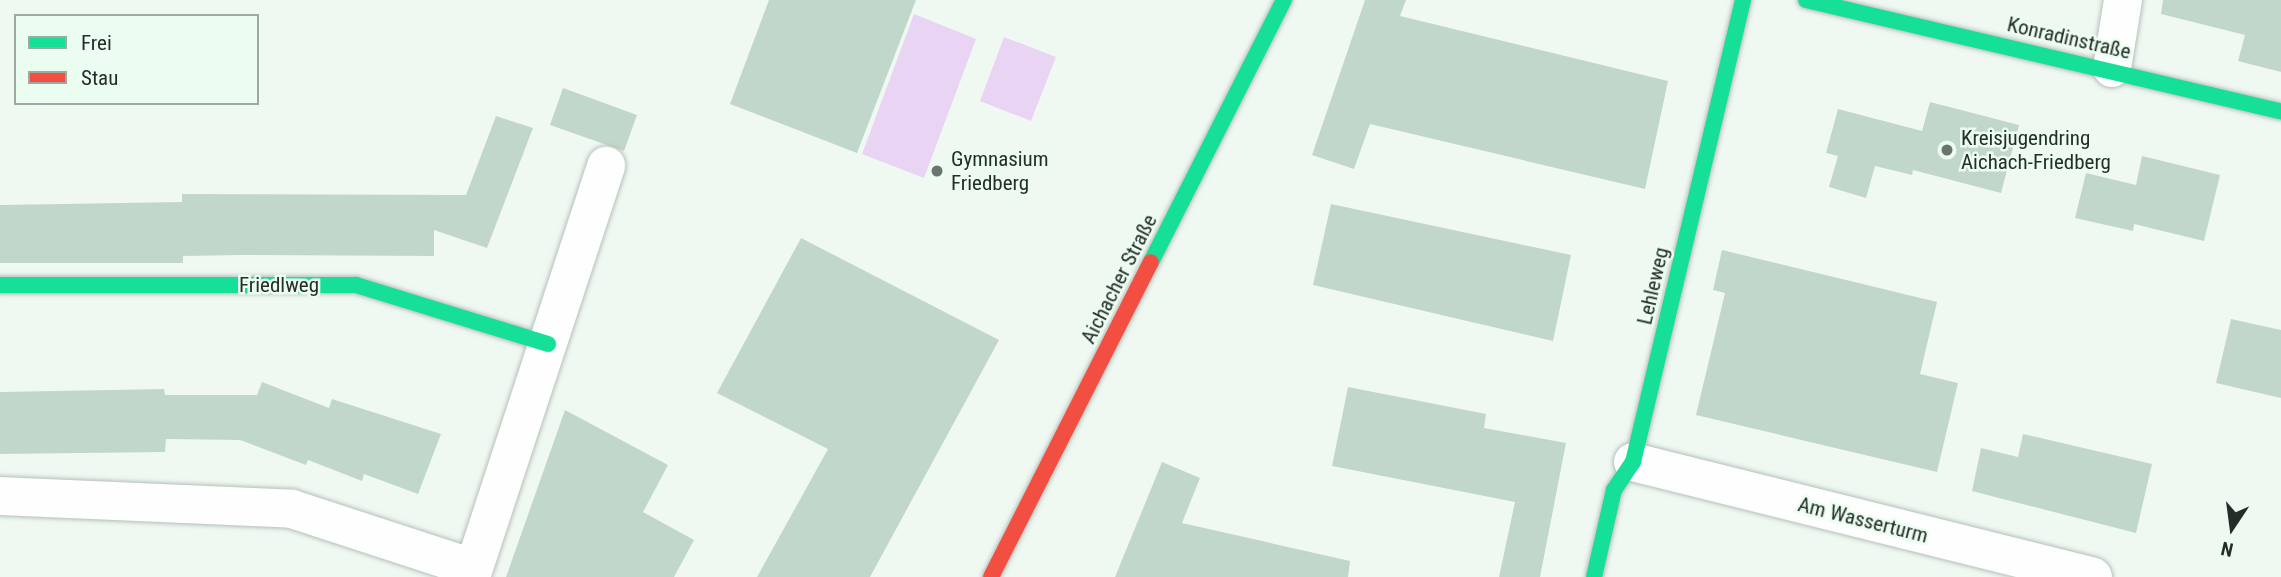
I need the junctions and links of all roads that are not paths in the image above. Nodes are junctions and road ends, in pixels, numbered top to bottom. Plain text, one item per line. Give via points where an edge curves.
1 (1284, 0) edge
2 (1743, 0) edge
3 (1807, 0) edge
4 (2123, 0) edge
5 (2112, 68) junction
6 (2281, 111) edge
7 (606, 166) dead end
8 (0, 285) edge
9 (548, 344) junction
10 (1633, 462) junction
11 (0, 496) edge
12 (472, 573) edge
13 (991, 577) edge
14 (1594, 577) edge
15 (2093, 577) edge

1 - 13 street, Aichacher Straße
2 - 10 street, Lehleweg
3 - 5 street, Konradinstraße
4 - 5 street
5 - 6 street, Konradinstraße
7 - 9 street
8 - 9 street, Friedlweg via 356,285
9 - 12 street
10 - 14 street, Lehleweg via 1614,490
10 - 15 street, Am Wasserturm
11 - 12 street via 292,509

